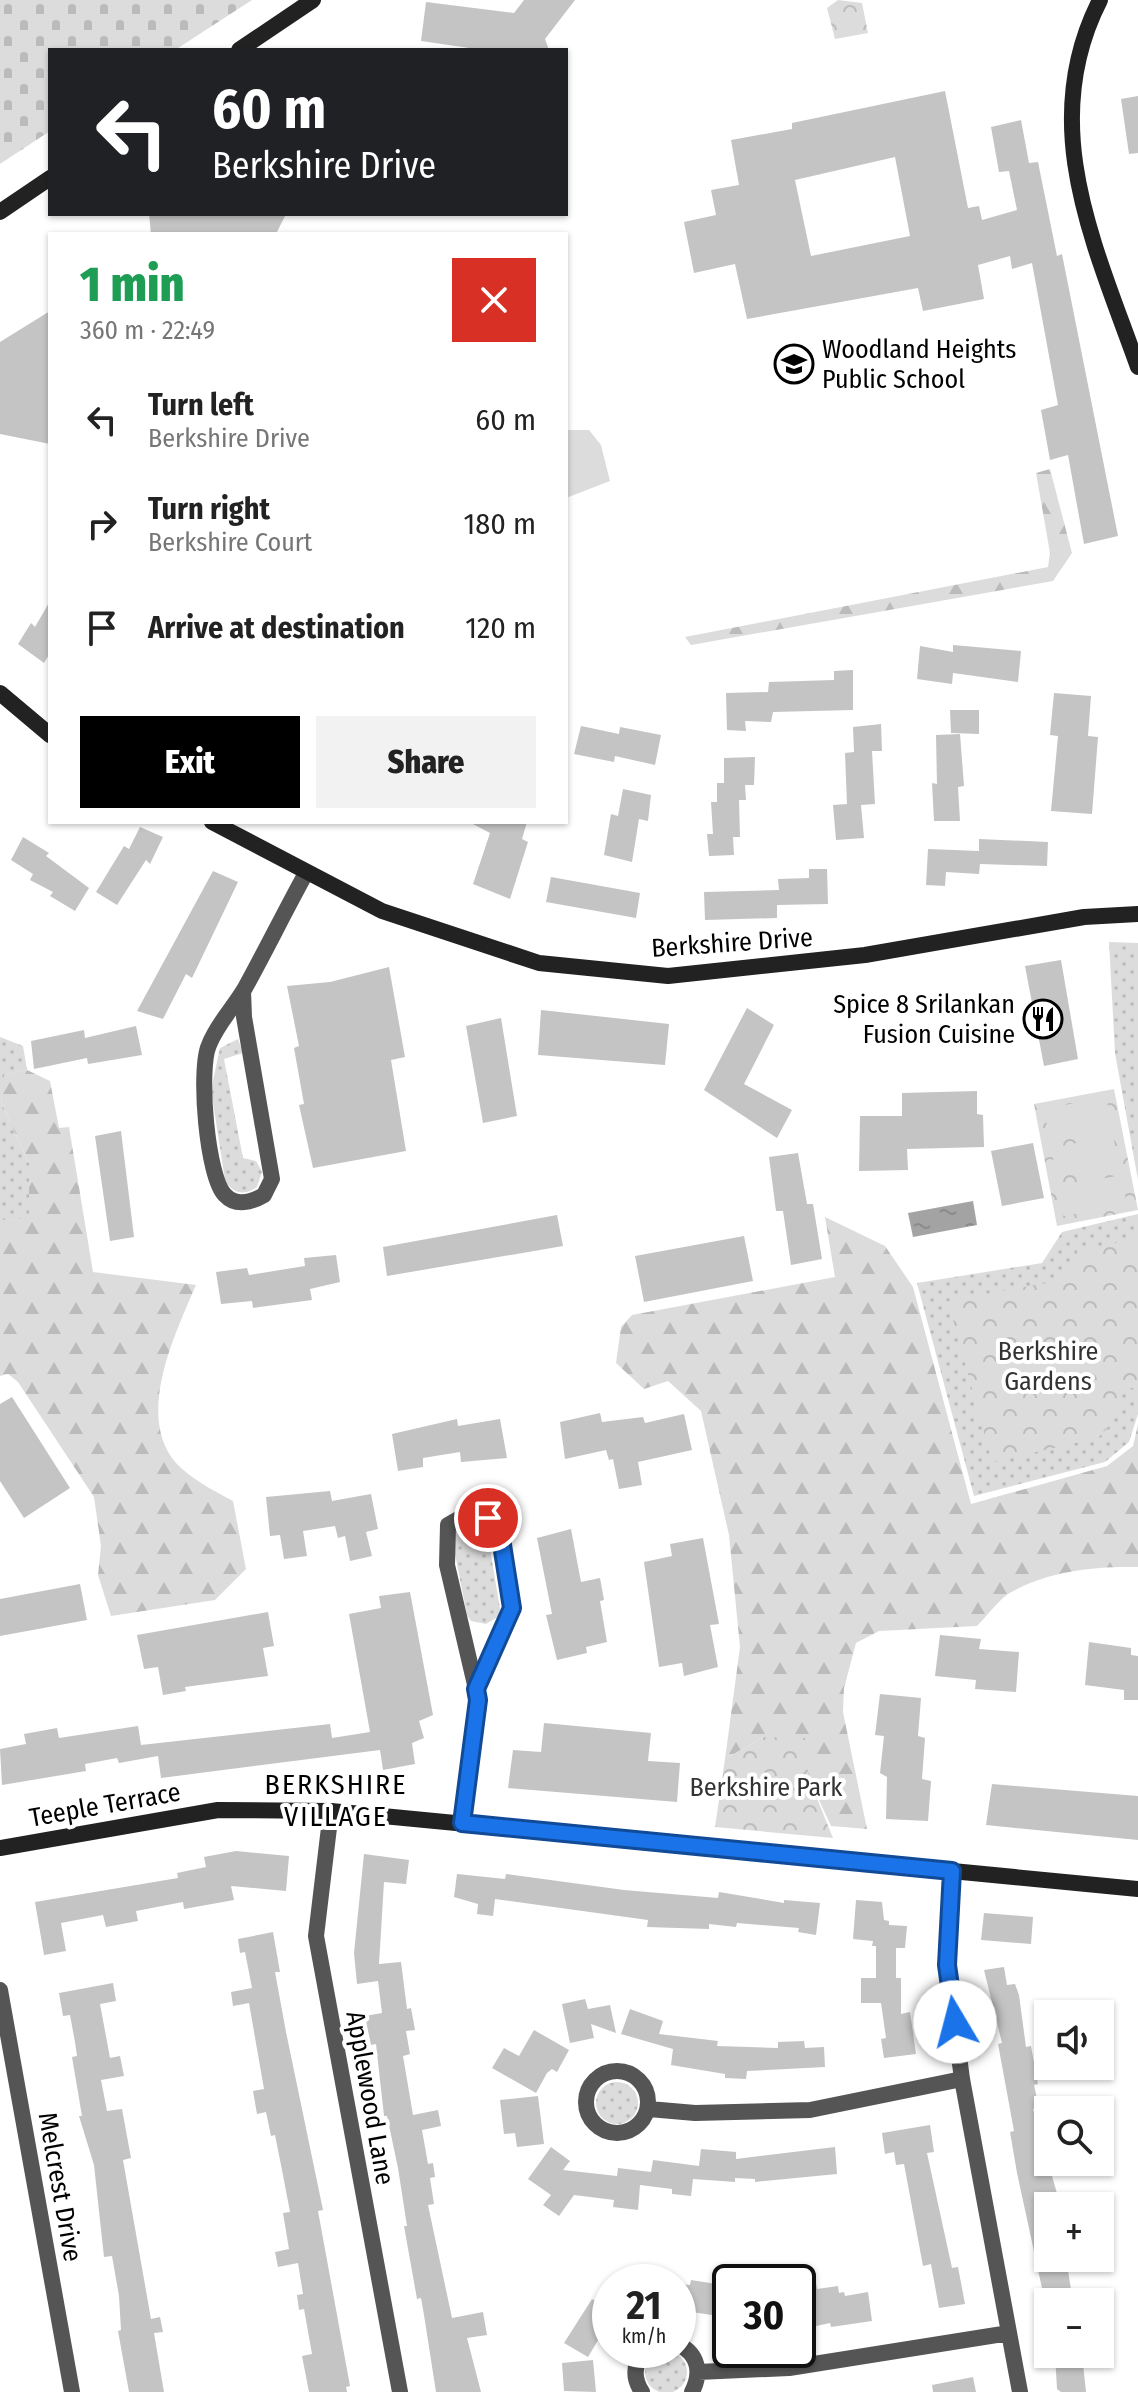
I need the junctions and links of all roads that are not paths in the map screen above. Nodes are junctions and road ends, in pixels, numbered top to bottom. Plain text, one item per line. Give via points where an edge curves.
1 (313, 0) edge
2 (1100, 0) edge
3 (242, 48) edge
4 (48, 179) edge
5 (0, 212) edge
6 (1138, 367) edge
7 (0, 693) edge
8 (48, 733) edge
9 (216, 824) edge
10 (306, 873) junction
11 (1138, 914) edge
12 (243, 991) junction
13 (476, 1689) junction
14 (331, 1811) junction
15 (462, 1823) junction
16 (0, 1848) edge
17 (952, 1871) junction
18 (1138, 1889) edge
19 (0, 1990) edge
20 (962, 2079) junction
21 (649, 2109) dead end
22 (1009, 2333) junction
23 (696, 2366) edge
24 (635, 2368) edge
25 (698, 2372) junction
26 (72, 2392) edge
27 (400, 2392) edge
28 (642, 2392) edge
29 (692, 2392) edge
30 (1020, 2392) edge

1 - 3 street
2 - 6 street via 1075,63 1070,138 1086,220
4 - 5 street
7 - 8 street
9 - 10 street, Berkshire Drive
10 - 11 street, Berkshire Drive via 382,911 539,963 668,976 865,955 1084,917
10 - 12 street
12 - 12 street via 209,1045 201,1083 218,1185 230,1200 242,1203 264,1195 272,1179
13 - 13 street via 447,1565 448,1525 469,1513 488,1518 500,1532 512,1608
13 - 15 street
14 - 15 street
14 - 16 street, Teeple Terrace via 218,1810
14 - 27 street, Applewood Lane via 316,1936
15 - 17 street
17 - 18 street
17 - 20 street via 947,1965
19 - 26 street, Melcrest Drive
20 - 21 street via 810,2110
20 - 22 street
22 - 25 street via 789,2368
22 - 30 street
23 - 25 street
24 - 28 street
25 - 29 street

